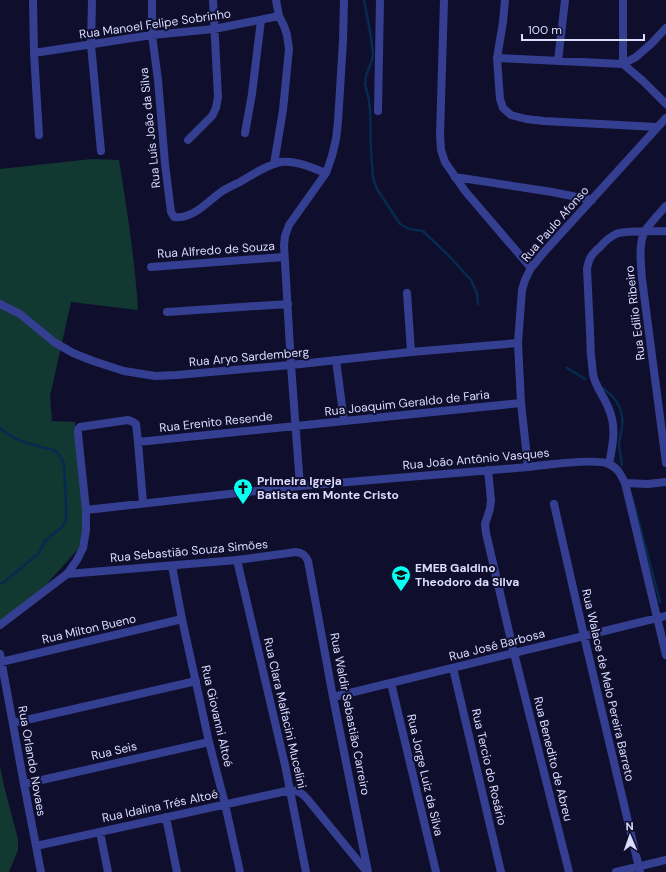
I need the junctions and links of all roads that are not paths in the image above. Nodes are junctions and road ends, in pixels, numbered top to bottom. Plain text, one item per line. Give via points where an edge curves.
1 (33, 0) edge
2 (92, 0) edge
3 (152, 0) edge
4 (213, 0) edge
5 (276, 0) edge
6 (344, 0) edge
7 (380, 0) edge
8 (444, 0) edge
9 (505, 0) edge
10 (565, 0) edge
11 (623, 0) edge
12 (279, 16) junction
13 (261, 20) junction
14 (666, 28) edge
15 (214, 29) junction
16 (152, 35) junction
17 (92, 45) junction
18 (34, 53) junction
19 (497, 58) junction
20 (558, 60) junction
21 (622, 64) junction
22 (666, 104) edge
23 (378, 111) dead end
24 (666, 118) edge
25 (657, 127) junction
26 (245, 133) dead end
27 (39, 135) dead end
28 (188, 140) dead end
29 (101, 151) dead end
30 (274, 164) junction
31 (326, 173) junction
32 (455, 177) junction
33 (592, 200) junction
34 (666, 206) edge
35 (666, 231) edge
36 (645, 232) junction
37 (284, 257) junction
38 (151, 267) dead end
39 (531, 268) junction
40 (407, 293) dead end
41 (0, 304) edge
42 (288, 304) junction
43 (167, 312) dead end
44 (518, 343) junction
45 (411, 352) junction
46 (336, 360) junction
47 (291, 365) junction
48 (521, 403) junction
49 (344, 422) junction
50 (296, 426) junction
51 (138, 442) junction
52 (666, 463) edge
53 (609, 464) junction
54 (528, 467) junction
55 (488, 470) junction
56 (666, 482) edge
57 (624, 483) junction
58 (300, 486) junction
59 (143, 503) junction
60 (554, 504) dead end
61 (86, 510) junction
62 (237, 560) junction
63 (308, 561) joint
64 (172, 566) junction
65 (67, 574) junction
66 (666, 616) edge
67 (657, 618) junction
68 (182, 619) junction
69 (1, 624) edge
70 (584, 636) junction
71 (514, 653) junction
72 (666, 655) edge
73 (1, 658) edge
74 (453, 668) junction
75 (196, 681) junction
76 (391, 683) junction
77 (333, 697) junction
78 (13, 723) junction
79 (209, 742) junction
80 (24, 784) junction
81 (290, 790) junction
82 (225, 804) junction
83 (166, 817) junction
84 (100, 832) junction
85 (36, 846) junction
86 (666, 860) edge
87 (639, 869) edge
88 (41, 872) edge
89 (108, 872) edge
90 (177, 872) edge
91 (240, 872) edge
92 (306, 872) edge
93 (367, 872) edge
94 (436, 872) edge
95 (501, 872) edge
96 (569, 872) edge
97 (616, 872) edge

1 - 18 street
2 - 17 street
3 - 16 street, Rua Luís João da Silva
4 - 15 street
5 - 12 street
6 - 31 street via 338,122
7 - 23 street
8 - 32 street via 440,135 445,162
9 - 19 street
10 - 20 street
11 - 21 street
12 - 13 street, Rua Manoel Felipe Sobrinho
12 - 30 street via 287,35 289,49
13 - 15 street, Rua Manoel Felipe Sobrinho
13 - 26 street
14 - 21 street via 636,57
15 - 16 street, Rua Manoel Felipe Sobrinho
15 - 28 street via 218,97 216,108 212,116
16 - 17 street, Rua Manoel Felipe Sobrinho
16 - 30 street, Rua Luís João da Silva via 165,164 171,212 174,217 191,215 223,191
17 - 18 street, Rua Manoel Felipe Sobrinho
17 - 29 street
18 - 27 street
19 - 20 street
19 - 25 street via 500,99 503,108 511,115 526,119
20 - 21 street
21 - 22 street
24 - 25 street, Rua Paulo Afonso
25 - 33 street, Rua Paulo Afonso
30 - 31 street via 292,162
31 - 37 street via 289,225 285,236
32 - 33 street
32 - 39 street
33 - 39 street, Rua Paulo Afonso
34 - 36 street
35 - 36 street
36 - 52 street, Rua Edilio Ribeiro via 641,242 642,279
36 - 53 street via 618,234 609,238 591,254 588,261 592,372 613,420 613,443
37 - 38 street, Rua Alfredo de Souza
37 - 42 street
39 - 44 street, Rua Paulo Afonso via 522,290
40 - 45 street
41 - 47 street, Rua Aryo Sardemberg via 20,314 54,342 93,361 124,371 155,376 177,376
42 - 43 street
42 - 47 street
44 - 45 street, Rua Aryo Sardemberg
44 - 48 street, Rua Paulo Afonso
45 - 46 street, Rua Aryo Sardemberg
46 - 47 street, Rua Aryo Sardemberg
46 - 49 street
47 - 50 street
48 - 49 street, Rua Joaquim Geraldo de Faria
48 - 54 street, Rua Paulo Afonso
49 - 50 street, Rua Joaquim Geraldo de Faria
50 - 51 street, Rua Erenito Resende
50 - 58 street
51 - 59 street
51 - 61 street via 136,424 128,420 80,427 78,434
53 - 54 street, Rua João Antônio Vasques via 594,461
53 - 57 street via 619,471
54 - 55 street, Rua João Antônio Vasques
55 - 58 street, Rua João Antônio Vasques
55 - 71 street, Rua Benedito de Abreu via 491,500 485,524 486,533
56 - 57 street
57 - 67 street
58 - 59 street, Rua João Antônio Vasques
59 - 61 street, Rua João Antônio Vasques
60 - 70 street, Rua Walace de Melo Pereira Barreto
61 - 65 street via 83,548 78,560
62 - 63 street, Rua Sebastião Souza Simões via 296,552 302,553
62 - 64 street, Rua Sebastião Souza Simões
62 - 81 street, Rua Clara Malfacini Mucelini
63 - 77 street, Rua Waldir Sebastião Carreiro
64 - 65 street, Rua Sebastião Souza Simões
64 - 68 street, Rua Giovanni Altoé
65 - 69 street
66 - 67 street, Rua José Barbosa
67 - 70 street, Rua José Barbosa
67 - 72 street
68 - 73 street, Rua Milton Bueno
68 - 75 street, Rua Giovanni Altoé
70 - 71 street, Rua José Barbosa
70 - 87 street, Rua Walace de Melo Pereira Barreto
71 - 74 street, Rua José Barbosa
71 - 96 street, Rua Benedito de Abreu
73 - 78 street, Rua Orlando Novaes
74 - 76 street, Rua José Barbosa
74 - 95 street, Rua Tercio do Rosário
75 - 78 street
75 - 79 street, Rua Giovanni Altoé
76 - 77 street, Rua José Barbosa
76 - 94 street, Rua Jorge Luiz da Silva
77 - 93 street, Rua Waldir Sebastião Carreiro
78 - 80 street, Rua Orlando Novaes
79 - 80 street, Rua Seis
79 - 82 street, Rua Giovanni Altoé
80 - 85 street, Rua Orlando Novaes
81 - 82 street, Rua Idalina Trés Altoé
81 - 92 street, Rua Clara Malfacini Mucelini
81 - 93 street via 303,794
82 - 83 street, Rua Idalina Trés Altoé
82 - 91 street, Rua Giovanni Altoé
83 - 84 street, Rua Idalina Trés Altoé
83 - 90 street
84 - 85 street, Rua Idalina Trés Altoé
84 - 89 street
85 - 88 street, Rua Orlando Novaes
86 - 87 street
87 - 97 street

